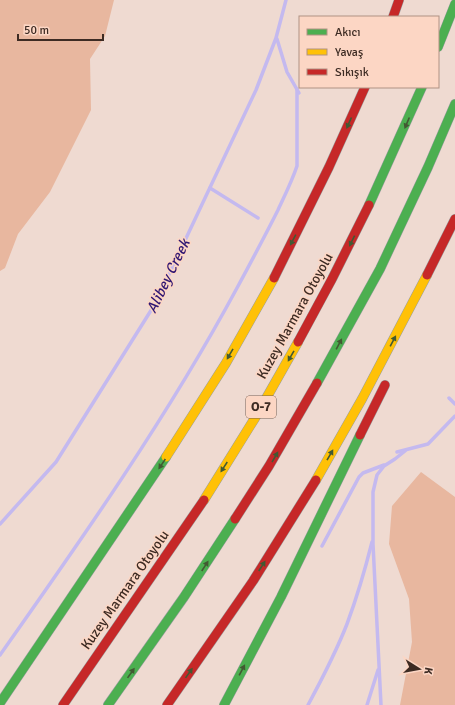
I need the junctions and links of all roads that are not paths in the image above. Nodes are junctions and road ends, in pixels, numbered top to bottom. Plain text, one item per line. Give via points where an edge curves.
1 (399, 0) edge
2 (455, 4) edge
3 (393, 16) edge
4 (439, 44) edge
5 (365, 88) edge
6 (422, 88) edge
7 (455, 104) edge
8 (455, 220) edge
9 (390, 376) dead end
10 (0, 703) edge
11 (63, 705) edge
12 (108, 705) edge
13 (167, 705) edge
14 (224, 705) edge

1 - 3 highway
2 - 4 highway
5 -> 10 highway via 299,228 204,400 86,579
6 -> 11 highway, Kuzey Marmara Otoyolu / O-7 via 381,181 333,278 275,384 161,565
12 -> 7 highway, O-7 via 184,597 288,435 380,269
13 -> 8 highway via 220,630 302,504 395,339
14 -> 9 highway

